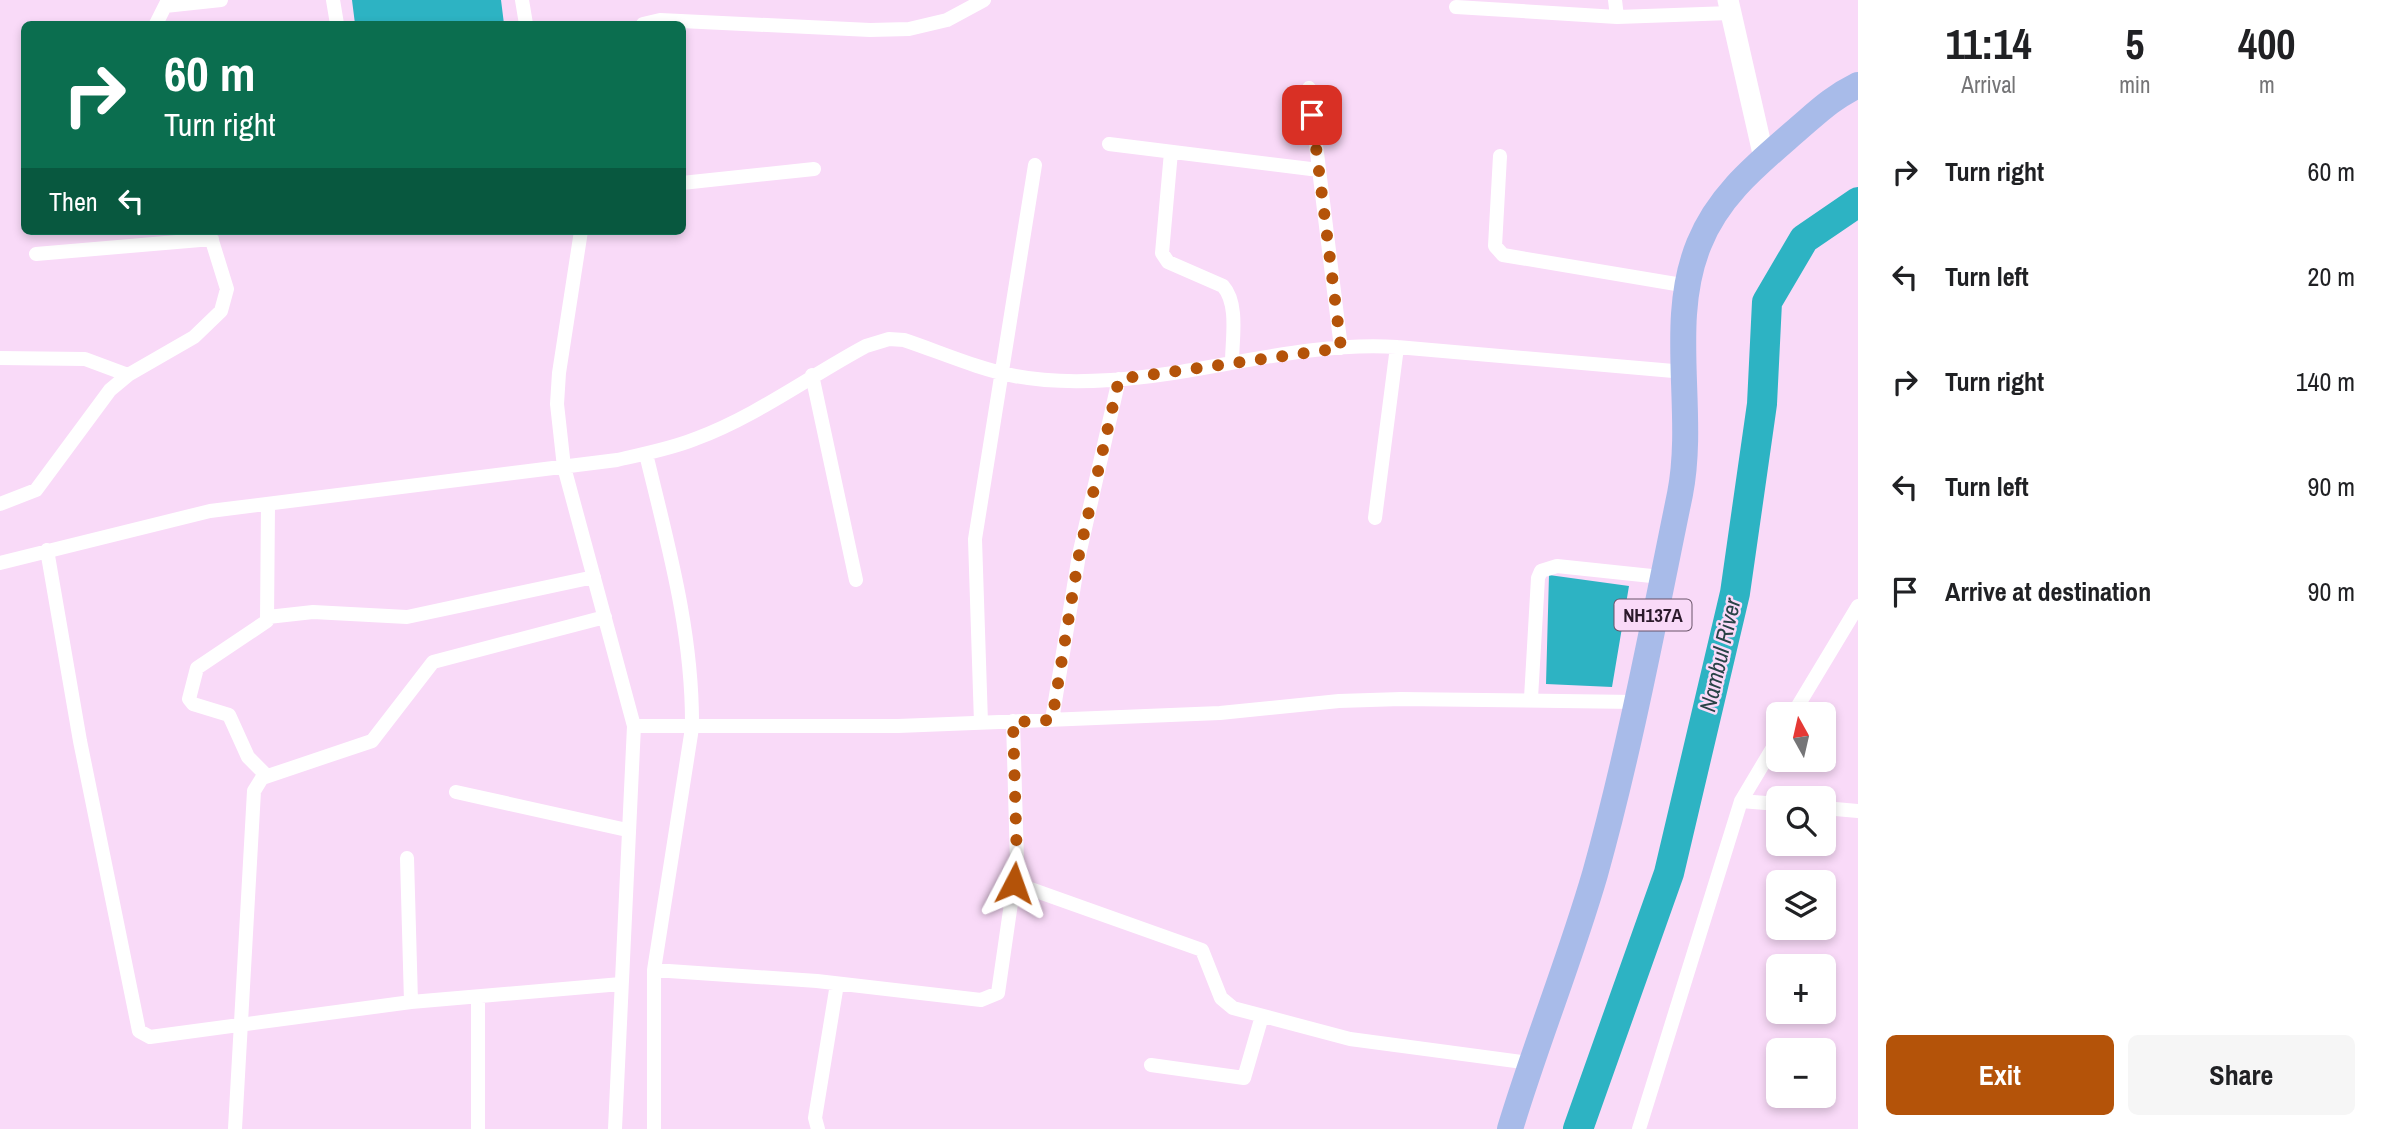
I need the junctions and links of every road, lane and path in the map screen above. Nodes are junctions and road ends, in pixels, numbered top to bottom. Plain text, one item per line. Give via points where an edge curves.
1 (221, 0) edge
2 (332, 0) edge
3 (522, 0) edge
4 (984, 0) edge
5 (1615, 0) edge
6 (166, 3) edge
7 (1730, 6) edge
8 (1456, 7) dead end
9 (1617, 17) junction
10 (157, 21) edge
11 (336, 21) edge
12 (526, 21) edge
13 (656, 21) edge
14 (681, 21) edge
15 (686, 21) edge
16 (1858, 85) edge
17 (1308, 88) dead end
18 (1858, 102) edge
19 (1801, 126) junction
20 (1109, 144) dead end
21 (1171, 152) junction
22 (1500, 156) dead end
23 (1764, 158) junction
24 (1035, 164) dead end
25 (814, 169) dead end
26 (1319, 170) junction
27 (686, 183) edge
28 (210, 235) edge
29 (580, 235) edge
30 (37, 254) dead end
31 (1688, 286) junction
32 (1397, 347) junction
33 (1341, 348) junction
34 (0, 358) edge
35 (1232, 362) junction
36 (1685, 372) junction
37 (1003, 373) junction
38 (128, 374) junction
39 (812, 375) junction
40 (1119, 379) junction
41 (646, 454) junction
42 (564, 467) junction
43 (0, 504) edge
44 (268, 505) junction
45 (1375, 519) dead end
46 (47, 550) junction
47 (0, 563) edge
48 (594, 577) junction
49 (1661, 577) junction
50 (856, 580) dead end
51 (1858, 606) edge
52 (605, 617) junction
53 (268, 618) junction
54 (1531, 698) junction
55 (1636, 702) junction
56 (1800, 702) edge
57 (1052, 720) junction
58 (1013, 722) junction
59 (981, 723) junction
60 (634, 726) junction
61 (692, 727) junction
62 (1766, 759) edge
63 (267, 775) junction
64 (456, 792) dead end
65 (1741, 801) junction
66 (1766, 803) edge
67 (1836, 809) edge
68 (1858, 811) edge
69 (627, 830) junction
70 (407, 858) dead end
71 (1014, 883) junction
72 (654, 970) junction
73 (837, 984) junction
74 (621, 985) junction
75 (478, 998) junction
76 (411, 1002) junction
77 (1262, 1016) junction
78 (240, 1025) junction
79 (1531, 1063) junction
80 (1151, 1065) dead end
81 (235, 1129) edge
82 (478, 1129) edge
83 (615, 1129) edge
84 (654, 1129) edge
85 (818, 1129) edge
86 (1510, 1129) edge
87 (1639, 1129) edge

1 - 6 street
2 - 11 street
3 - 12 street
4 - 15 street via 947,20 909,29
5 - 9 street
6 - 10 street
7 - 9 street
7 - 23 street
8 - 9 street
13 - 14 street
16 - 19 highway, NH137A via 1830,99
17 - 26 street
18 - 19 highway, NH137A
19 - 23 highway, NH137A
20 - 21 street
21 - 26 street
21 - 35 street via 1162,253 1168,262 1227,291
22 - 31 street via 1495,246 1503,255
23 - 31 highway, NH137A via 1712,215
24 - 37 street
25 - 27 street
26 - 33 street
28 - 30 street
28 - 38 street via 227,289 221,311 194,337
29 - 42 street via 559,373 557,404
31 - 36 highway, NH137A
32 - 33 street
32 - 36 street
32 - 45 street
33 - 35 street
34 - 38 street via 71,357
35 - 40 street
36 - 49 highway, NH137A via 1686,450
37 - 39 street via 889,339
37 - 40 street via 1060,380
37 - 59 street via 975,539
38 - 43 street via 91,411 36,490
39 - 41 street via 734,421
39 - 50 street
40 - 57 street via 1079,555
41 - 42 street
41 - 61 street via 688,639
42 - 44 street
42 - 48 street
44 - 46 street via 168,519
44 - 53 street
46 - 47 street
46 - 78 street via 136,1026 150,1037
48 - 52 street
48 - 53 street via 407,617 313,612
49 - 54 street via 1557,566 1541,571
49 - 55 highway, NH137A
51 - 56 street
52 - 60 street
52 - 63 street via 433,662 372,741
53 - 63 street via 197,668 189,699 229,715 248,757
54 - 55 street
54 - 57 street via 1339,701 1220,713
55 - 79 highway, NH137A via 1593,878
57 - 58 street
58 - 59 street
58 - 71 street
59 - 61 street
60 - 61 street
60 - 69 street
61 - 72 street
62 - 65 street
63 - 78 street via 254,791
64 - 69 street
65 - 66 street
65 - 87 street
67 - 68 street
69 - 74 street
70 - 76 street
71 - 73 street via 1001,987 989,998
71 - 77 street via 1202,950 1223,1002
72 - 73 street
72 - 84 street
73 - 85 street via 815,1118
74 - 75 street
74 - 83 street
75 - 76 street
75 - 82 street
76 - 78 street
77 - 79 street via 1350,1039
77 - 80 street via 1244,1078
78 - 81 street
79 - 86 highway, NH137A

